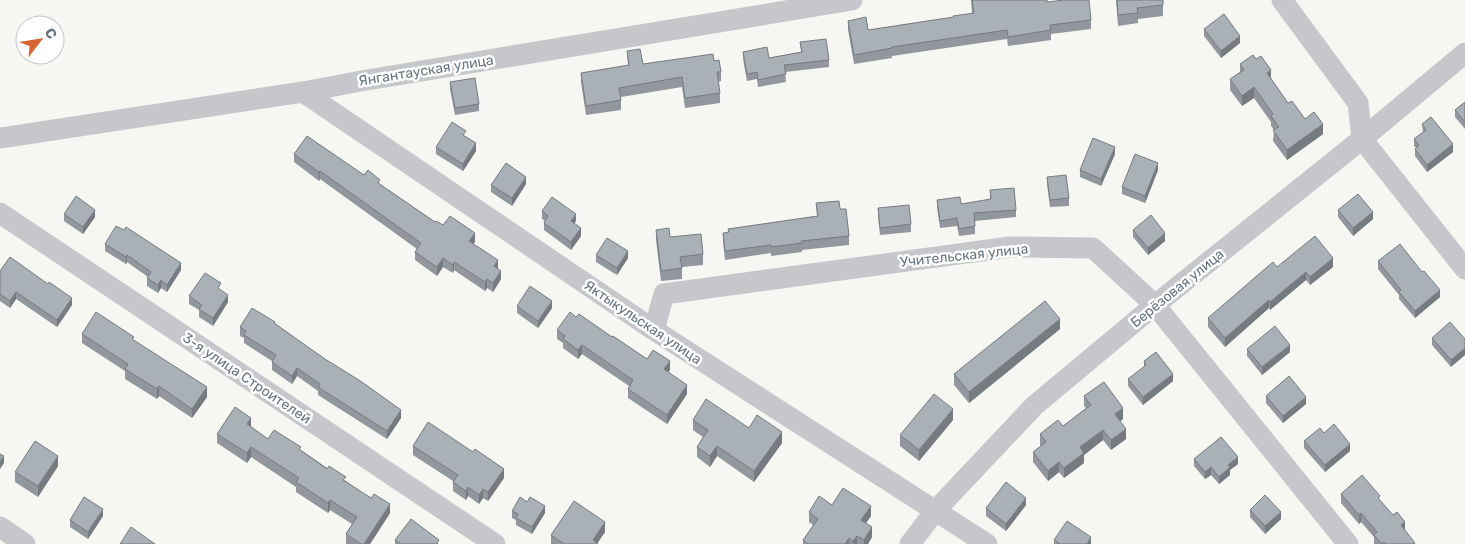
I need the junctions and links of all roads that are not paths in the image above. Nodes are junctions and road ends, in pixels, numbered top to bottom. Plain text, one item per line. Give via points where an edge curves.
1 (852, 0) edge
2 (1282, 0) edge
3 (1465, 53) edge
4 (303, 92) junction
5 (0, 138) edge
6 (1362, 139) junction
7 (0, 212) edge
8 (1465, 269) edge
9 (1155, 305) junction
10 (654, 330) junction
11 (936, 511) junction
12 (0, 527) edge
13 (26, 544) edge
14 (495, 544) edge
15 (910, 544) edge
16 (987, 544) edge
17 (1348, 544) edge

1 - 4 street, Янгантауская улица
2 - 6 street via 1358,103
3 - 6 street, Берёзовая улица
4 - 5 street, Янгантауская улица
4 - 10 street, Яктыкульская улица
6 - 8 street
6 - 9 street, Берёзовая улица
7 - 14 street, 3-я улица Строителей
9 - 10 street, Учительская улица via 1093,248 1010,247 664,294
9 - 11 street, Берёзовая улица via 1034,406
9 - 17 street, Учительская улица
10 - 11 street, Яктыкульская улица
11 - 15 street, Берёзовая улица
11 - 16 street, Яктыкульская улица
12 - 13 street

